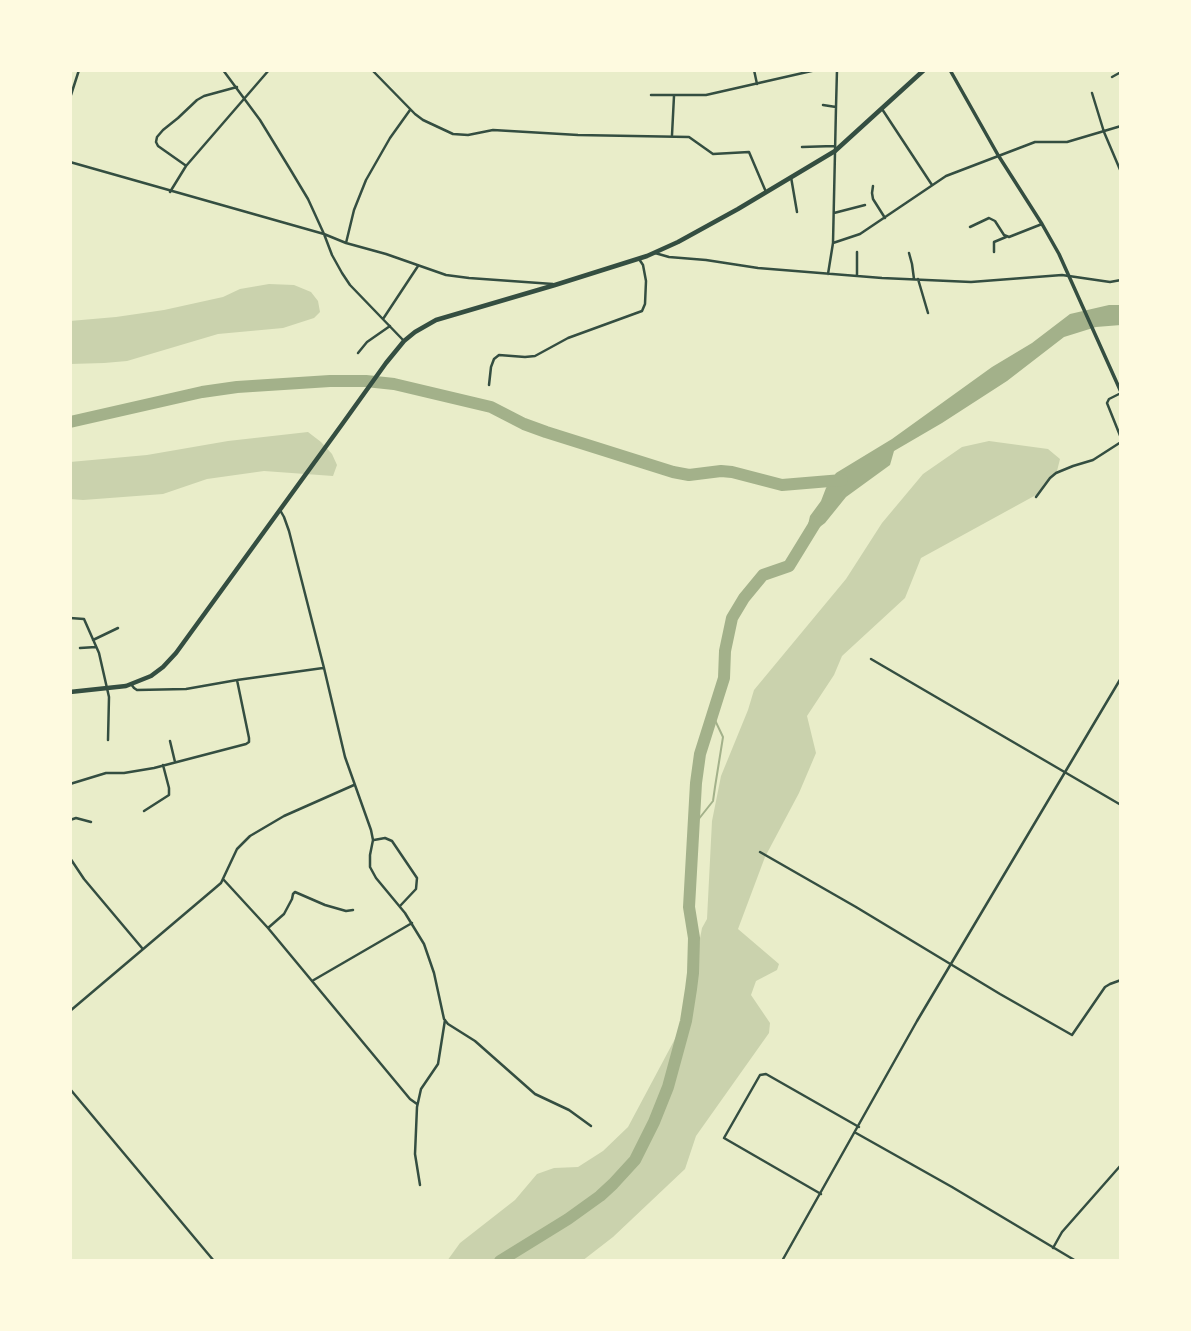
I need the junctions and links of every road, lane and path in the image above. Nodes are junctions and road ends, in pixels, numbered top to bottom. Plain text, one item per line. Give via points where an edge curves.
1 (79, 70) edge
2 (223, 70) edge
3 (269, 70) edge
4 (372, 70) edge
5 (754, 70) edge
6 (816, 70) edge
7 (837, 70) edge
8 (924, 70) edge
9 (950, 70) edge
10 (1121, 72) edge
11 (1112, 77) dead end
12 (757, 84) junction
13 (237, 87) junction
14 (1092, 93) dead end
15 (652, 95) dead end
16 (674, 96) junction
17 (70, 97) edge
18 (245, 97) junction
19 (823, 105) dead end
20 (836, 107) junction
21 (882, 109) junction
22 (410, 110) junction
23 (1121, 126) edge
24 (1104, 132) junction
25 (672, 136) junction
26 (802, 147) dead end
27 (834, 148) junction
28 (998, 155) junction
29 (70, 162) edge
30 (186, 166) junction
31 (1121, 172) edge
32 (791, 177) junction
33 (933, 185) junction
34 (873, 186) dead end
35 (170, 192) junction
36 (766, 192) junction
37 (865, 205) dead end
38 (797, 212) dead end
39 (834, 213) junction
40 (885, 218) junction
41 (1042, 225) junction
42 (970, 227) dead end
43 (324, 234) junction
44 (1009, 237) junction
45 (346, 243) junction
46 (833, 243) junction
47 (857, 252) dead end
48 (994, 252) dead end
49 (655, 253) junction
50 (909, 253) dead end
51 (639, 258) junction
52 (418, 265) junction
53 (828, 274) junction
54 (857, 276) junction
55 (1069, 276) junction
56 (916, 279) junction
57 (1121, 280) edge
58 (555, 285) junction
59 (928, 313) dead end
60 (383, 319) junction
61 (390, 326) junction
62 (404, 341) junction
63 (358, 353) dead end
64 (489, 385) dead end
65 (1121, 391) edge
66 (1121, 440) edge
67 (1036, 497) dead end
68 (280, 510) junction
69 (70, 618) edge
70 (118, 628) dead end
71 (93, 640) junction
72 (96, 647) junction
73 (80, 648) dead end
74 (871, 659) dead end
75 (324, 668) junction
76 (1121, 678) edge
77 (237, 680) junction
78 (131, 684) junction
79 (107, 688) junction
80 (70, 692) edge
81 (108, 740) dead end
82 (170, 741) dead end
83 (175, 762) junction
84 (163, 765) junction
85 (1066, 772) junction
86 (70, 784) edge
87 (355, 785) junction
88 (1121, 805) edge
89 (144, 811) dead end
90 (70, 820) edge
91 (91, 822) dead end
92 (373, 840) junction
93 (760, 852) dead end
94 (70, 858) edge
95 (222, 879) junction
96 (400, 906) junction
97 (352, 910) dead end
98 (412, 923) junction
99 (268, 928) junction
100 (143, 949) junction
101 (952, 964) junction
102 (1121, 980) edge
103 (312, 981) junction
104 (70, 1010) edge
105 (445, 1020) junction
106 (70, 1088) edge
107 (417, 1104) junction
108 (591, 1126) dead end
109 (859, 1127) junction
110 (856, 1133) junction
111 (1121, 1165) edge
112 (420, 1185) dead end
113 (821, 1194) junction
114 (1053, 1248) junction
115 (214, 1261) edge
116 (782, 1261) edge
117 (1076, 1261) edge

1 - 17 street
2 - 13 street
3 - 18 street
4 - 22 street
5 - 12 street
6 - 12 street
7 - 20 street
8 - 21 main road
9 - 28 street
10 - 11 street
12 - 16 street via 706,95
13 - 18 street
13 - 30 street via 199,99 157,137 158,146
14 - 24 street
15 - 16 street
16 - 25 street
18 - 30 street
18 - 43 street via 308,199
19 - 20 street
20 - 27 street
21 - 27 main road
21 - 33 street
22 - 25 street via 430,124 460,135 493,130
22 - 45 street via 366,180
23 - 24 street
24 - 28 street via 1067,142 1035,142
24 - 31 street
25 - 36 street via 689,136 713,154 748,152
26 - 27 street
27 - 32 main road
27 - 39 street
28 - 33 street
28 - 41 street
29 - 35 street
30 - 35 street
32 - 36 main road
32 - 38 street
33 - 40 street
34 - 40 street via 873,199
35 - 43 street
36 - 49 main road
37 - 39 street
39 - 46 street
40 - 46 street via 860,234
41 - 44 street
41 - 55 street
42 - 44 street via 989,218
43 - 45 street
43 - 60 street via 349,285
44 - 48 street via 994,242
45 - 52 street
46 - 53 street
47 - 54 street
49 - 51 main road
49 - 53 street
50 - 56 street
51 - 58 main road
51 - 64 street via 646,281 642,311 568,338 535,356 499,355 491,367
52 - 58 street via 459,278
52 - 60 street
53 - 54 street
54 - 56 street
55 - 56 street via 971,282
55 - 57 street
55 - 65 street
56 - 59 street
58 - 62 main road via 436,320
60 - 61 street
61 - 62 street
61 - 63 street
62 - 68 main road
65 - 66 street via 1107,405
66 - 67 street via 1093,460 1056,473
68 - 75 street
68 - 78 main road via 176,653 150,676
69 - 71 street via 85,619
70 - 71 street
71 - 72 street
72 - 73 street
72 - 79 street
74 - 85 street
75 - 77 street
75 - 87 street
76 - 85 street
77 - 78 street via 186,689 137,690
77 - 83 street via 250,742
78 - 79 main road
79 - 80 main road
79 - 81 street
82 - 83 street
83 - 84 street
84 - 86 street via 106,773
84 - 89 street via 169,795
85 - 88 street
85 - 101 street
87 - 92 street
87 - 95 street via 250,836 237,849
90 - 91 street
92 - 96 street via 370,867
92 - 96 street via 390,840 417,878 416,889
93 - 101 street
94 - 100 street
95 - 99 street
95 - 100 street
96 - 98 street
97 - 99 street via 295,892 284,914
98 - 103 street
98 - 105 street via 427,951
99 - 103 street
100 - 104 street
101 - 102 street via 1072,1035 1105,987
101 - 109 street
103 - 107 street
105 - 107 street via 438,1064
105 - 108 street via 535,1094
106 - 115 street
107 - 112 street via 415,1154
109 - 110 street
109 - 113 street via 766,1073 760,1075 724,1138
110 - 113 street
110 - 114 street
111 - 114 street
113 - 116 street
114 - 117 street

